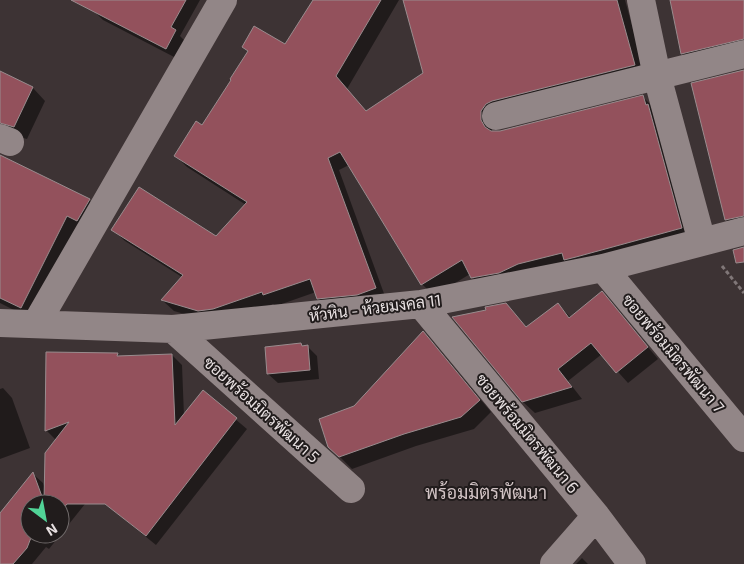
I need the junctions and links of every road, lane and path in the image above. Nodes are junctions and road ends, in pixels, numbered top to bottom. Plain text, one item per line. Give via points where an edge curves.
1 (223, 0) edge
2 (641, 0) edge
3 (744, 54) edge
4 (658, 76) junction
5 (496, 116) dead end
6 (744, 232) edge
7 (702, 242) junction
8 (603, 268) junction
9 (421, 304) junction
10 (0, 323) edge
11 (36, 324) junction
12 (173, 329) junction
13 (744, 438) edge
14 (350, 489) dead end
15 (596, 516) junction
16 (554, 564) edge
17 (632, 564) edge

1 - 11 street
2 - 4 street
3 - 4 street
4 - 5 street
4 - 7 street
6 - 7 street, หัวหิน - ห้วยมงคล 11
7 - 8 street, หัวหิน - ห้วยมงคล 11
8 - 9 street, หัวหิน - ห้วยมงคล 11
8 - 13 street, ซอยพร้อมมิตรพัฒนา 7
9 - 12 street, หัวหิน - ห้วยมงคล 11
9 - 15 street, ซอยพร้อมมิตรพัฒนา 6
10 - 11 street, หัวหิน - ห้วยมงคล 11
11 - 12 street, หัวหิน - ห้วยมงคล 11
12 - 14 street, ซอยพร้อมมิตรพัฒนา 5
15 - 16 street
15 - 17 street, ซอยพร้อมมิตรพัฒนา 6

